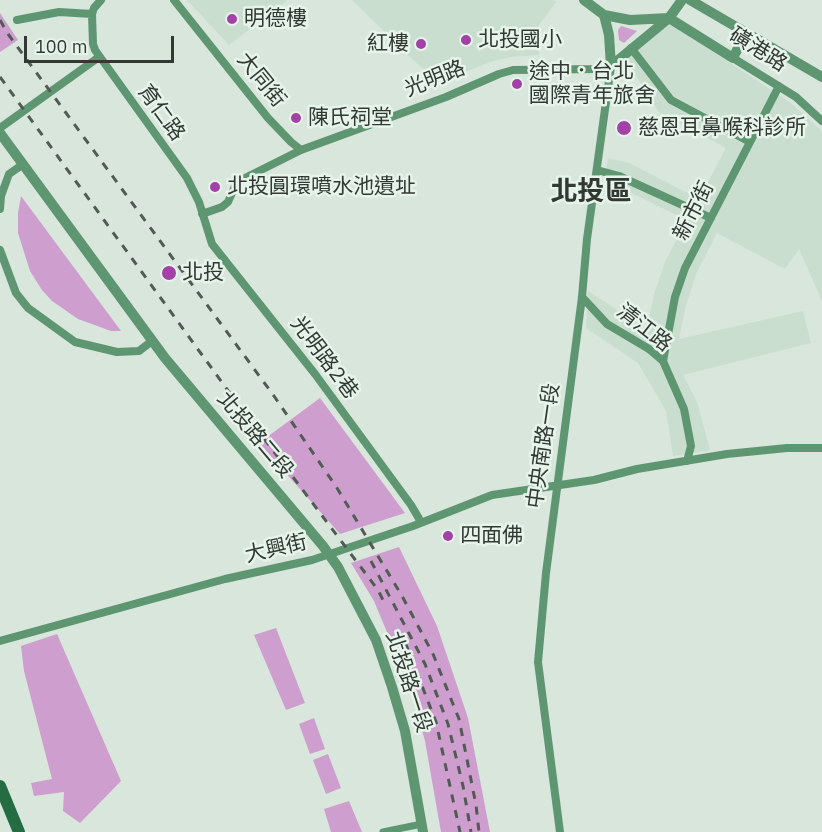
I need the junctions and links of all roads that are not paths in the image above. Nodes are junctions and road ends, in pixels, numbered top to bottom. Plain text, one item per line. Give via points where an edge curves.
1 (101, 0) edge
2 (174, 0) edge
3 (584, 0) edge
4 (682, 0) edge
5 (690, 0) edge
6 (92, 14) junction
7 (604, 15) junction
8 (669, 18) junction
9 (17, 20) dead end
10 (746, 32) junction
11 (631, 48) junction
12 (99, 57) junction
13 (733, 58) junction
14 (611, 66) junction
15 (822, 77) edge
16 (779, 86) junction
17 (822, 121) edge
18 (0, 128) edge
19 (0, 133) edge
20 (750, 142) junction
21 (301, 150) junction
22 (22, 165) junction
23 (597, 170) junction
24 (0, 209) edge
25 (202, 214) junction
26 (711, 218) junction
27 (0, 250) edge
28 (582, 297) junction
29 (152, 341) junction
30 (663, 361) junction
31 (822, 448) edge
32 (687, 461) junction
33 (557, 485) junction
34 (421, 522) junction
35 (328, 554) junction
36 (0, 641) edge
37 (0, 786) edge
38 (422, 828) edge
39 (19, 832) edge
40 (382, 832) edge
41 (560, 832) edge

1 - 6 street
2 - 21 street, 大同街 via 268,118
3 - 7 street
4 - 8 street
5 - 10 street
6 - 9 street via 59,12
6 - 12 street, 育仁路 via 93,44
7 - 8 street via 630,20
7 - 14 street
8 - 11 street
8 - 13 street, 磺港路
10 - 13 street
10 - 15 street
11 - 14 street
11 - 20 street via 671,100
12 - 18 street
12 - 25 street, 育仁路 via 187,178
13 - 16 street, 磺港路
14 - 21 street, 光明路 via 506,72
14 - 23 street, 中央南路一段
16 - 17 street, 磺港路
16 - 20 street, 新市街
19 - 22 street, 北投路二段
20 - 26 street, 新市街
21 - 25 street, 光明路 via 245,178 236,184 228,202
22 - 24 street via 9,174
22 - 29 street, 北投路二段
23 - 26 street via 619,176
23 - 28 street, 中央南路一段
25 - 34 street, 光明路2巷 via 212,244 310,367
26 - 30 street, 新市街 via 675,297
27 - 29 street via 16,293 46,322 75,342 117,352 138,351
28 - 30 street, 清江路 via 608,324
28 - 33 street, 中央南路一段
29 - 35 street, 北投路二段
30 - 32 street, 清江路 via 684,409 691,446
31 - 32 street, 大興街 via 750,451
32 - 33 street, 大興街
33 - 34 street, 大興街 via 492,495
33 - 41 street, 中央南路一段 via 538,662
34 - 35 street, 大興街
35 - 36 street, 大興街
35 - 38 street, 北投路一段 via 376,640 393,687
37 - 39 main road
38 - 40 street

